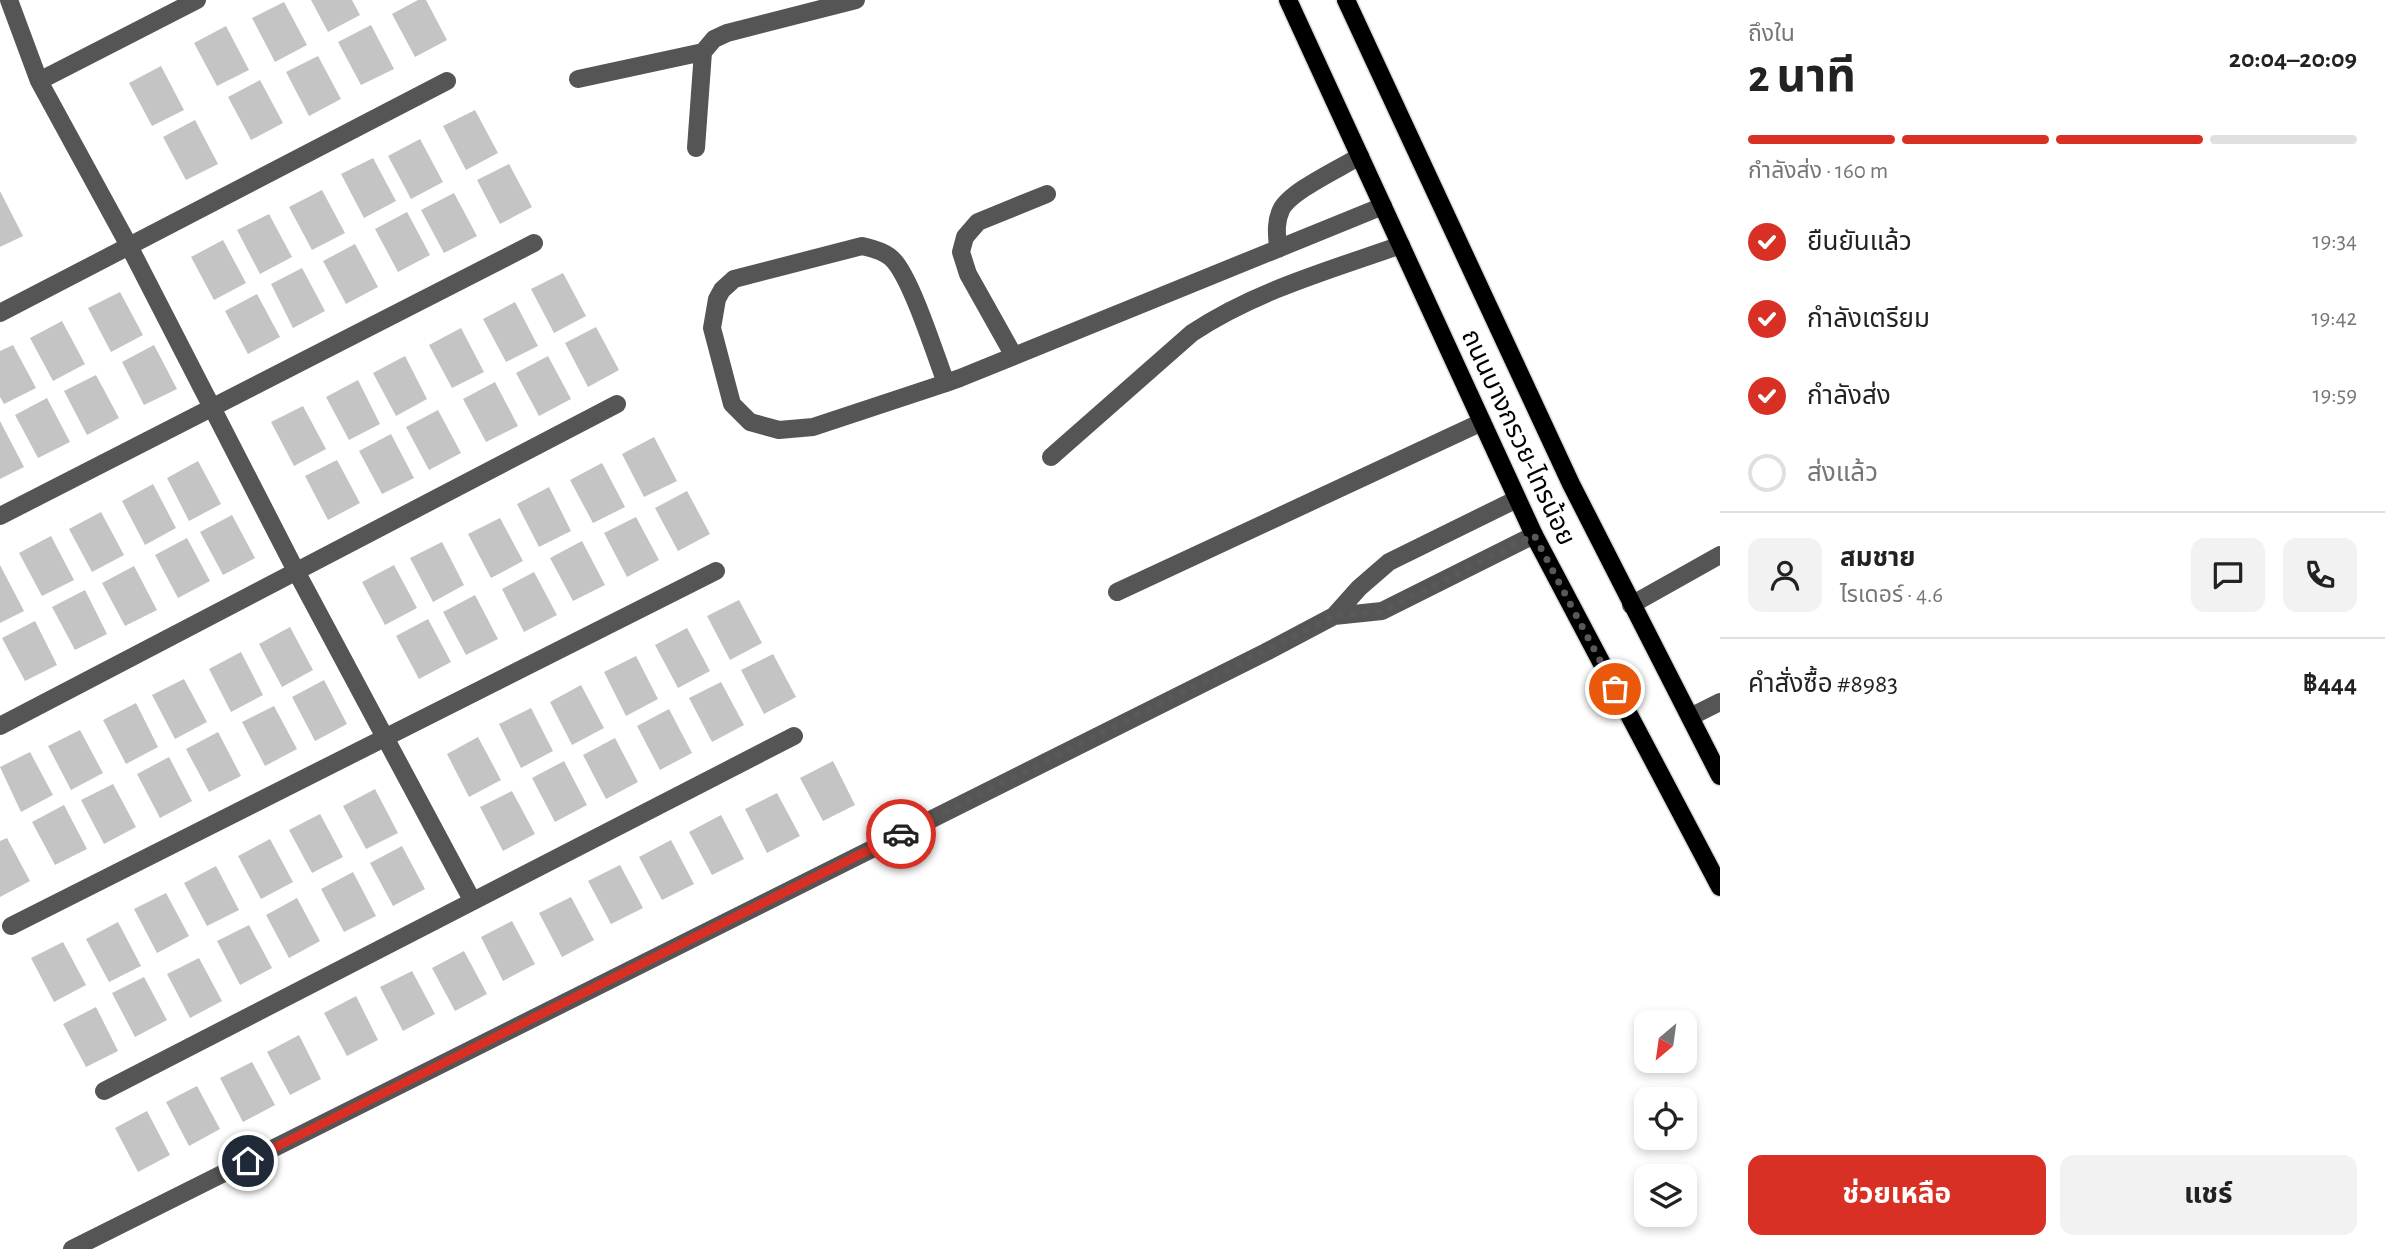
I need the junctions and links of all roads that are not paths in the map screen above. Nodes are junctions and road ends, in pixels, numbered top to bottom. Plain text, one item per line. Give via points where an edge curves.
1 (9, 0) edge
2 (197, 0) edge
3 (856, 0) edge
4 (1289, 0) edge
5 (1346, 0) edge
6 (703, 52) junction
7 (578, 79) dead end
8 (39, 81) junction
9 (447, 81) dead end
10 (696, 148) dead end
11 (1360, 156) junction
12 (1047, 194) dead end
13 (1383, 206) junction
14 (534, 243) dead end
15 (128, 244) junction
16 (1401, 244) junction
17 (1278, 249) junction
18 (0, 313) edge
19 (1014, 356) junction
20 (946, 383) junction
21 (617, 404) dead end
22 (212, 408) junction
23 (1482, 422) junction
24 (1051, 457) dead end
25 (1517, 499) junction
26 (0, 516) edge
27 (1534, 535) junction
28 (1720, 555) edge
29 (296, 571) junction
30 (716, 571) dead end
31 (1117, 592) dead end
32 (1631, 606) junction
33 (1334, 616) junction
34 (1720, 702) edge
35 (1690, 717) junction
36 (0, 726) edge
37 (794, 736) dead end
38 (385, 738) junction
39 (1714, 749) edge
40 (1720, 776) edge
41 (1720, 887) edge
42 (472, 900) junction
43 (11, 926) dead end
44 (104, 1091) dead end
45 (103, 1242) edge
46 (72, 1249) edge

1 - 8 street
2 - 8 street
3 - 6 street via 727,33
4 - 11 main road, ถนนบางกรวย-ไทรน้อย
5 - 32 main road, ถนนบางกรวย-ไทรน้อย
6 - 7 street
6 - 10 street
8 - 15 street
9 - 15 street
11 - 13 main road, ถนนบางกรวย-ไทรน้อย
11 - 17 street via 1282,207 1276,223
12 - 19 street via 978,222 965,237 961,252 968,274
13 - 16 main road, ถนนบางกรวย-ไทรน้อย
13 - 17 street
14 - 22 street
15 - 18 street
15 - 22 street
16 - 23 main road, ถนนบางกรวย-ไทรน้อย
16 - 24 street via 1242,302 1216,316
17 - 19 street
19 - 20 street
20 - 20 street via 813,427 779,430 750,422 732,404 712,328 717,299 734,279 862,246 881,251 895,261 905,278
21 - 29 street
22 - 26 street
22 - 29 street
23 - 25 main road, ถนนบางกรวย-ไทรน้อย
23 - 31 street
25 - 27 main road, ถนนบางกรวย-ไทรน้อย
25 - 33 street via 1389,562
27 - 33 street via 1382,611
27 - 41 main road, ถนนบางกรวย-ไทรน้อย
28 - 32 street
29 - 36 street
29 - 38 street
30 - 38 street
32 - 35 main road, ถนนบางกรวย-ไทรน้อย
33 - 45 street
34 - 35 street
35 - 39 main road, ถนนบางกรวย-ไทรน้อย
37 - 42 street
38 - 42 street
38 - 43 street
39 - 40 main road, ถนนบางกรวย-ไทรน้อย
42 - 44 street
45 - 46 street

